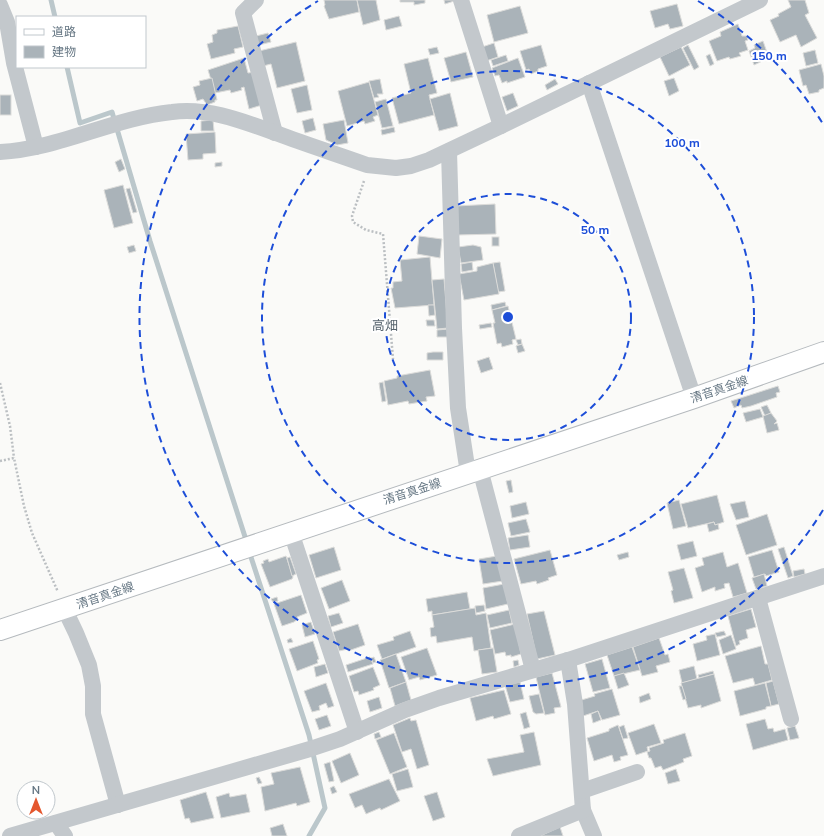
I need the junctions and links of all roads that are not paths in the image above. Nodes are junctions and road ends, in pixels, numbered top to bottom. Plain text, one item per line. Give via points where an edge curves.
1 (256, 0) edge
2 (461, 0) edge
3 (760, 0) edge
4 (0, 5) edge
5 (589, 83) junction
6 (501, 126) junction
7 (275, 133) junction
8 (36, 146) junction
9 (449, 151) junction
10 (0, 152) edge
11 (824, 352) edge
12 (694, 398) junction
13 (474, 471) junction
14 (291, 532) junction
15 (824, 576) edge
16 (758, 598) junction
17 (64, 608) junction
18 (0, 630) edge
19 (568, 660) junction
20 (533, 670) junction
21 (791, 719) dead end
22 (357, 732) junction
23 (637, 772) dead end
24 (582, 790) junction
25 (118, 805) junction
26 (583, 810) junction
27 (60, 829) edge
28 (10, 836) edge
29 (519, 836) edge
30 (594, 836) edge

1 - 7 street via 243,13
2 - 6 street
3 - 5 street
4 - 8 street via 7,22 14,63
5 - 6 street
5 - 12 street
6 - 9 street
7 - 8 street via 218,114 183,111 145,116
7 - 9 street via 369,166 390,169 412,166
8 - 10 street
9 - 13 street via 458,400
11 - 12 main road, 清音真金線
12 - 13 main road, 清音真金線
13 - 14 main road, 清音真金線
13 - 20 street
14 - 17 main road, 清音真金線
14 - 22 street
15 - 16 street
16 - 19 street
16 - 21 street
17 - 18 main road, 清音真金線
17 - 25 street via 89,665 93,686 93,714
19 - 20 street
19 - 24 street
20 - 22 street via 438,698 404,710
22 - 25 street via 310,749
23 - 24 street
24 - 26 street
25 - 27 street
26 - 29 street
26 - 30 street
27 - 28 street

